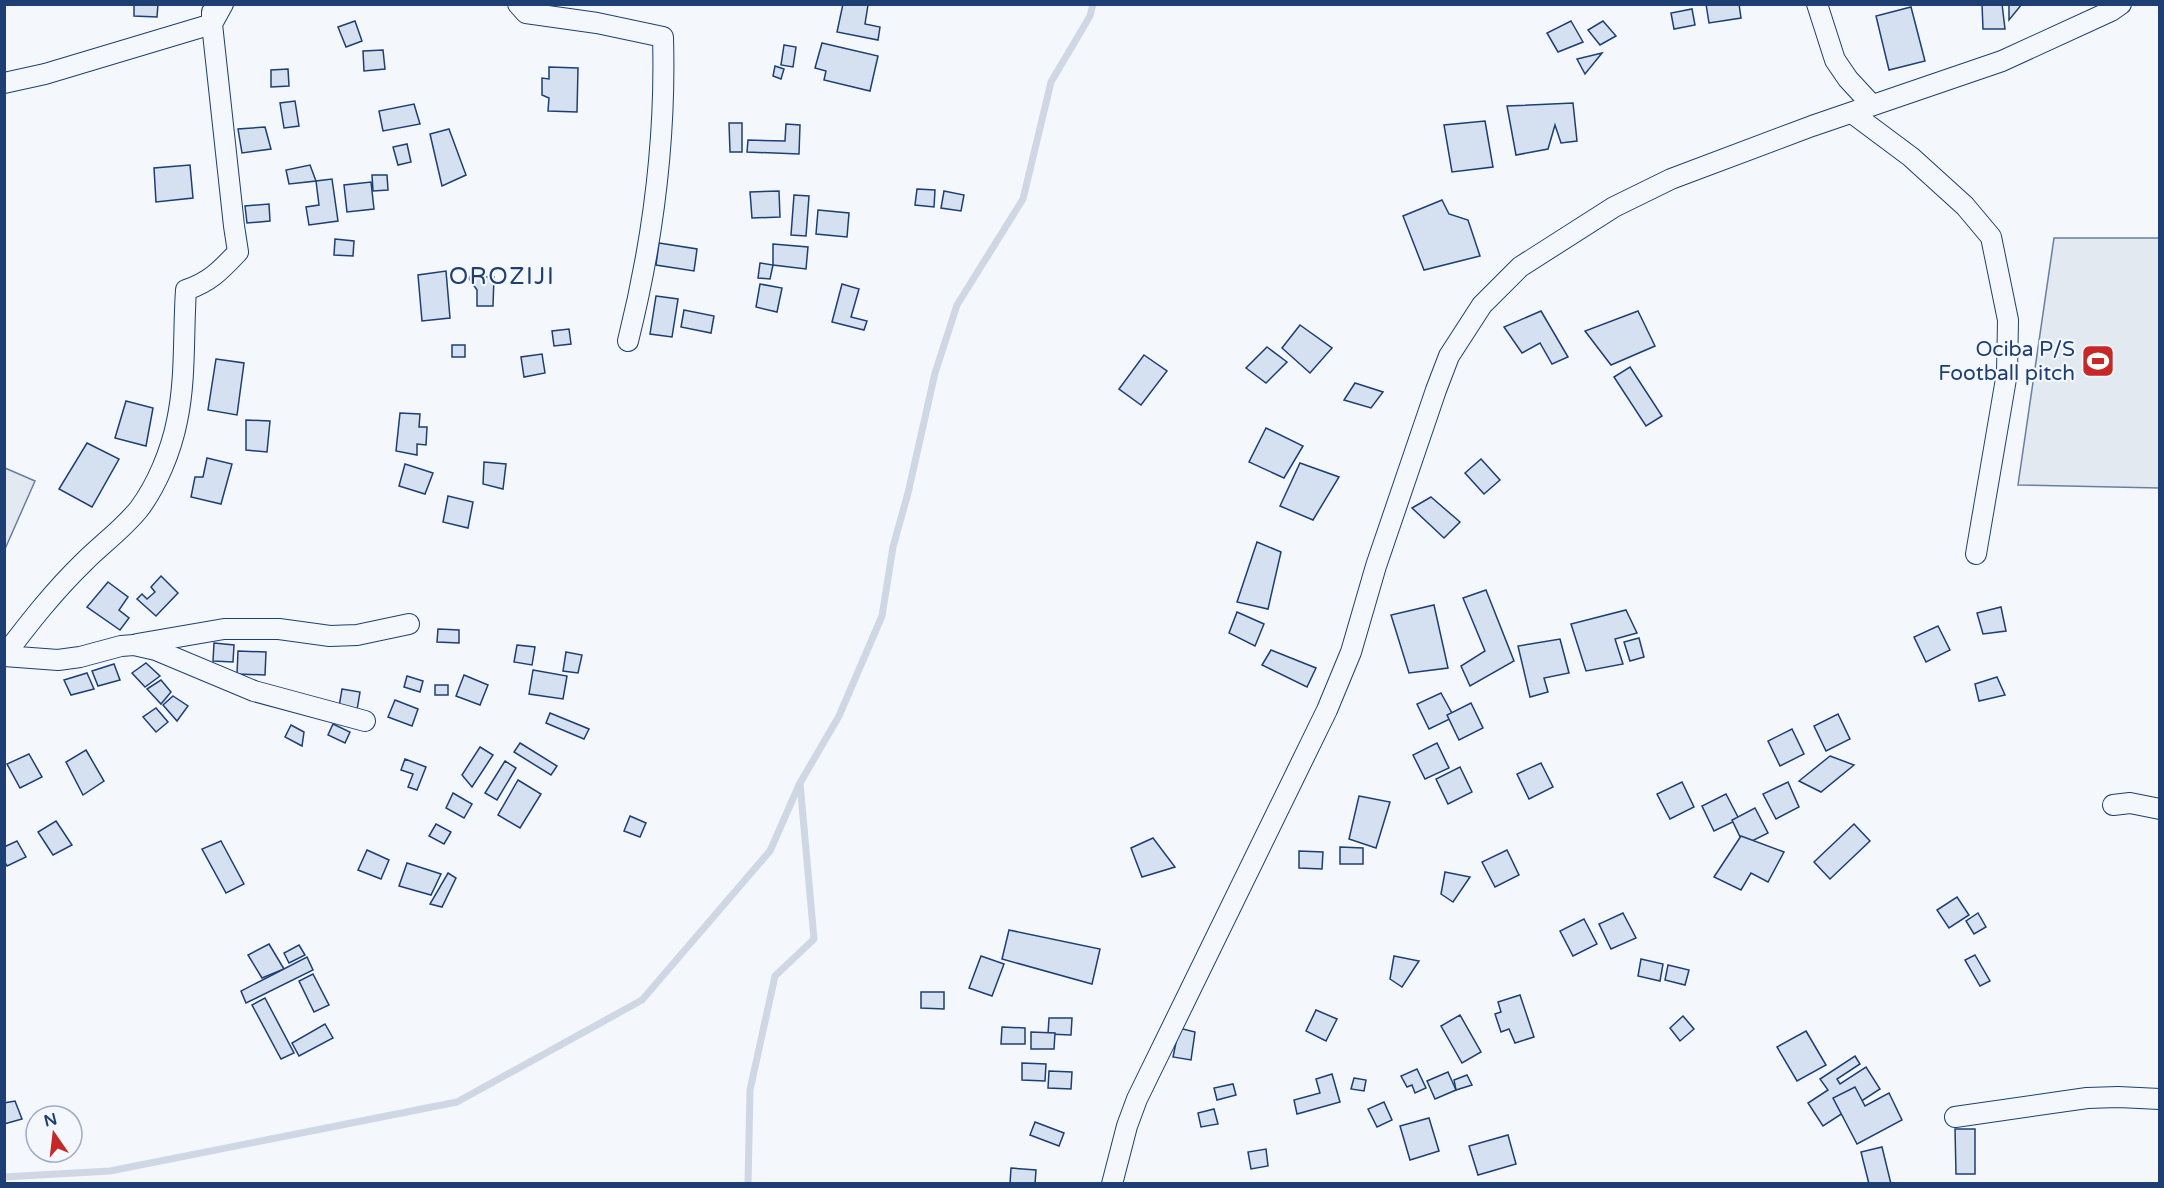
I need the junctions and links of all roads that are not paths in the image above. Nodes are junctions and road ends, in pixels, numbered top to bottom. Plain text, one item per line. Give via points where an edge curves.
1 (212, 4) edge
2 (223, 4) edge
3 (518, 4) edge
4 (1817, 4) edge
5 (2121, 4) edge
6 (212, 24) junction
7 (4, 83) edge
8 (1872, 105) junction
9 (1852, 113) junction
10 (628, 341) dead end
11 (1976, 554) dead end
12 (409, 624) dead end
13 (134, 645) junction
14 (365, 721) dead end
15 (2114, 805) dead end
16 (2160, 809) edge
17 (2160, 1099) edge
18 (1954, 1117) dead end
19 (1112, 1184) edge

1 - 6 street
2 - 6 street
3 - 10 street via 526,13 663,37 658,179 644,277
4 - 8 street via 1835,60
5 - 8 street via 2002,61
6 - 7 street
6 - 13 street via 238,252 203,284 186,290 183,391 177,424 151,490 121,529 48,601 4,656 58,660
8 - 9 street
9 - 11 street via 1911,157 1965,206 1991,237 2008,320 2007,373
9 - 19 street via 1671,179 1614,207 1520,267 1482,305 1449,356 1376,566 1351,652 1327,710 1137,1099
12 - 13 street via 357,635 330,636 279,629 224,629
13 - 14 street via 156,650 254,692
15 - 16 street via 2130,803
17 - 18 street via 2087,1098

